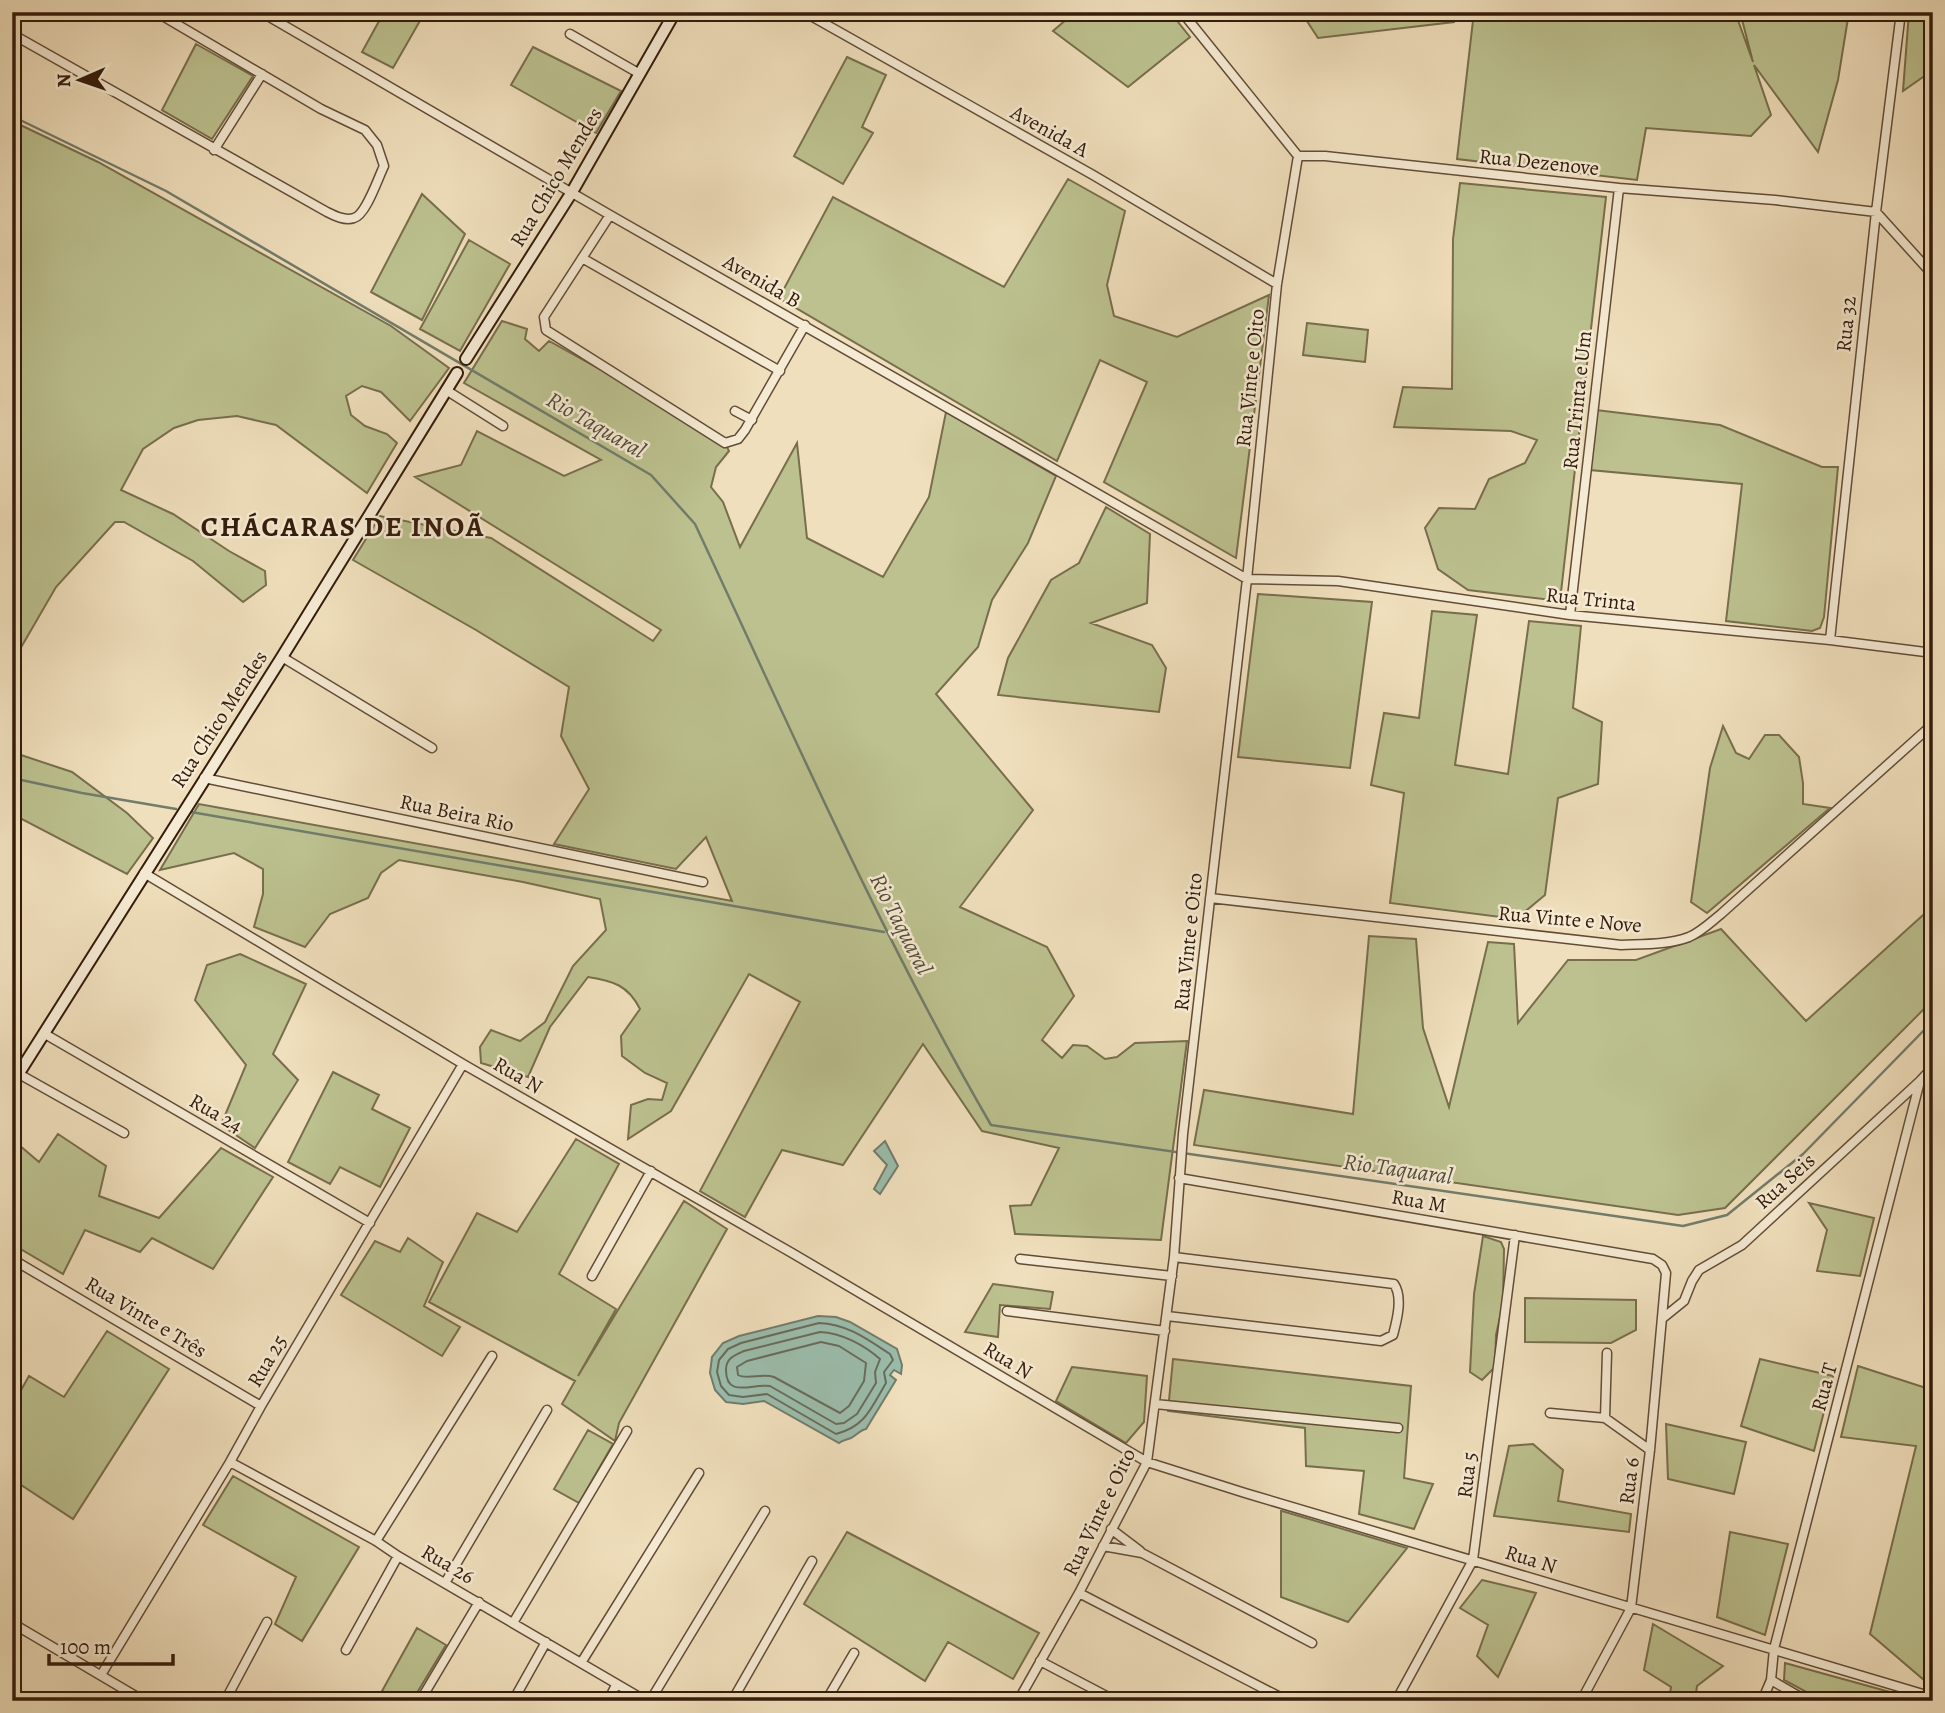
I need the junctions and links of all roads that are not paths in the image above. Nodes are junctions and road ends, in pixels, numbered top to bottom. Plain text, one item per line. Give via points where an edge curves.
1 (156, 12) edge
2 (261, 12) edge
3 (675, 12) edge
4 (804, 12) edge
5 (1182, 12) edge
6 (1901, 12) edge
7 (12, 34) edge
8 (570, 34) dead end
9 (262, 74) junction
10 (640, 74) junction
11 (214, 150) junction
12 (1298, 156) junction
13 (1619, 188) junction
14 (572, 192) junction
15 (1876, 212) junction
16 (610, 215) junction
17 (582, 258) junction
18 (1933, 275) edge
19 (1277, 284) junction
20 (805, 325) junction
21 (466, 359) dead end
22 (780, 371) junction
23 (457, 373) dead end
24 (446, 390) junction
25 (735, 411) dead end
26 (752, 420) junction
27 (503, 426) dead end
28 (1247, 579) junction
29 (1570, 615) junction
30 (1830, 640) junction
31 (1933, 653) edge
32 (282, 657) junction
33 (1933, 724) edge
34 (432, 748) dead end
35 (204, 778) junction
36 (144, 873) junction
37 (703, 882) dead end
38 (1210, 898) junction
39 (45, 1034) junction
40 (463, 1064) junction
41 (1933, 1068) edge
42 (19, 1074) junction
43 (1920, 1081) junction
44 (12, 1084) edge
45 (124, 1133) dead end
46 (651, 1171) junction
47 (1179, 1178) junction
48 (370, 1223) junction
49 (1515, 1235) junction
50 (1174, 1257) junction
51 (12, 1259) edge
52 (1020, 1259) dead end
53 (1653, 1259) joint
54 (592, 1276) dead end
55 (1172, 1276) junction
56 (1007, 1311) dead end
57 (1167, 1316) junction
58 (1663, 1318) junction
59 (1165, 1331) junction
60 (1607, 1353) dead end
61 (492, 1356) dead end
62 (1155, 1404) junction
63 (261, 1406) junction
64 (547, 1410) dead end
65 (1550, 1413) dead end
66 (1605, 1418) junction
67 (1398, 1428) dead end
68 (627, 1431) dead end
69 (1650, 1450) junction
70 (230, 1462) junction
71 (1147, 1462) junction
72 (699, 1473) dead end
73 (765, 1511) dead end
74 (1111, 1530) junction
75 (376, 1541) junction
76 (1103, 1546) junction
77 (1142, 1553) junction
78 (398, 1556) junction
79 (1473, 1560) junction
80 (812, 1561) dead end
81 (445, 1583) junction
82 (1079, 1593) junction
83 (479, 1602) junction
84 (1631, 1608) junction
85 (267, 1622) dead end
86 (12, 1623) edge
87 (513, 1623) junction
88 (546, 1642) junction
89 (1312, 1643) dead end
90 (1774, 1649) junction
91 (346, 1650) dead end
92 (854, 1653) dead end
93 (1040, 1661) junction
94 (581, 1663) junction
95 (101, 1675) junction
96 (1771, 1680) junction
97 (616, 1685) junction
98 (1278, 1696) dead end
99 (1929, 1696) edge
100 (144, 1701) edge
101 (225, 1701) edge
102 (420, 1701) edge
103 (513, 1701) edge
104 (608, 1701) edge
105 (648, 1701) edge
106 (732, 1701) edge
107 (827, 1701) edge
108 (1018, 1701) edge
109 (1116, 1701) edge
110 (1396, 1701) edge
111 (1581, 1701) edge
112 (1762, 1701) edge
113 (1807, 1701) edge

1 - 9 street
2 - 14 street, Avenida B
3 - 10 main road, Rua Chico Mendes
4 - 19 street, Avenida A
5 - 12 street
6 - 15 street, Rua 32
7 - 11 street
8 - 10 street
9 - 11 street
9 - 11 street via 365,130 377,145 384,166 363,213 354,219 337,217
10 - 14 main road, Rua Chico Mendes
12 - 13 street, Rua Dezenove
12 - 19 street, Rua Vinte e Oito
13 - 15 street, Rua Dezenove
13 - 29 street, Rua Trinta e Um
14 - 16 street, Avenida B
14 - 21 main road, Rua Chico Mendes
15 - 18 street
15 - 30 street, Rua 32
16 - 17 street
16 - 20 street, Avenida B
17 - 22 street
17 - 26 street via 544,317 546,330 725,443 738,439
19 - 28 street, Rua Vinte e Oito
20 - 22 street
20 - 28 street, Avenida B
22 - 26 street
23 - 24 main road, Rua Chico Mendes
24 - 27 street
24 - 32 main road, Rua Chico Mendes
25 - 26 street
28 - 29 street, Rua Trinta via 1338,580
28 - 38 street, Rua Vinte e Oito
29 - 30 street, Rua Trinta
30 - 31 street, Rua Trinta
32 - 34 street
32 - 35 main road, Rua Chico Mendes
33 - 38 street, Rua Vinte e Nove via 1721,914 1699,931 1675,941 1621,945
35 - 36 main road, Rua Chico Mendes
35 - 37 street, Rua Beira Rio
36 - 39 main road, Rua Chico Mendes
36 - 40 street, Rua N
38 - 47 street, Rua Vinte e Oito
39 - 42 main road, Rua Chico Mendes
39 - 48 street, Rua 24
40 - 46 street, Rua N
40 - 48 street, Rua 25
41 - 43 street, Rua Seis
42 - 44 main road, Rua Chico Mendes
42 - 45 street
43 - 58 street, Rua Seis via 1742,1245 1699,1270 1684,1301
43 - 90 street, Rua T
46 - 54 street
46 - 71 street, Rua N
47 - 49 street, Rua M
47 - 50 street, Rua Vinte e Oito
48 - 63 street, Rua 25
49 - 53 street, Rua M
49 - 79 street, Rua 5
50 - 55 street, Rua Vinte e Oito
50 - 57 street via 1394,1284 1399,1294 1396,1326 1393,1335 1381,1342
51 - 63 street, Rua Vinte e Três
52 - 55 street
53 - 58 street, Rua 6 via 1666,1273
55 - 57 street, Rua Vinte e Oito
56 - 59 street
57 - 59 street, Rua Vinte e Oito
58 - 69 street, Rua 6
59 - 62 street, Rua Vinte e Oito
60 - 66 street
61 - 75 street
62 - 67 street
62 - 71 street, Rua Vinte e Oito
63 - 70 street, Rua 25
64 - 81 street
65 - 66 street
66 - 69 street
68 - 87 street
69 - 84 street, Rua 6
70 - 75 street, Rua 26
70 - 95 street, Rua 25
71 - 74 street, Rua Vinte e Oito
71 - 79 street, Rua N
72 - 94 street
73 - 105 street
74 - 76 street, Rua Vinte e Oito
74 - 77 street
75 - 78 street, Rua 26
76 - 77 street
76 - 82 street, Rua Vinte e Oito
77 - 89 street
78 - 81 street, Rua 26
78 - 91 street
79 - 84 street, Rua N
79 - 110 street, Rua 5
80 - 106 street
81 - 83 street, Rua 26
82 - 93 street, Rua Vinte e Oito
82 - 98 street
83 - 87 street, Rua 26
83 - 102 street
84 - 90 street, Rua N
84 - 111 street, Rua 6
85 - 101 street
86 - 95 street
87 - 88 street, Rua 26
88 - 94 street, Rua 26
88 - 103 street
90 - 96 street, Rua T
90 - 99 street, Rua N
92 - 107 street
93 - 108 street, Rua Vinte e Oito
93 - 109 street
94 - 97 street, Rua 26
95 - 100 street
96 - 112 street, Rua T
96 - 113 street
97 - 104 street
97 - 105 street, Rua 26

